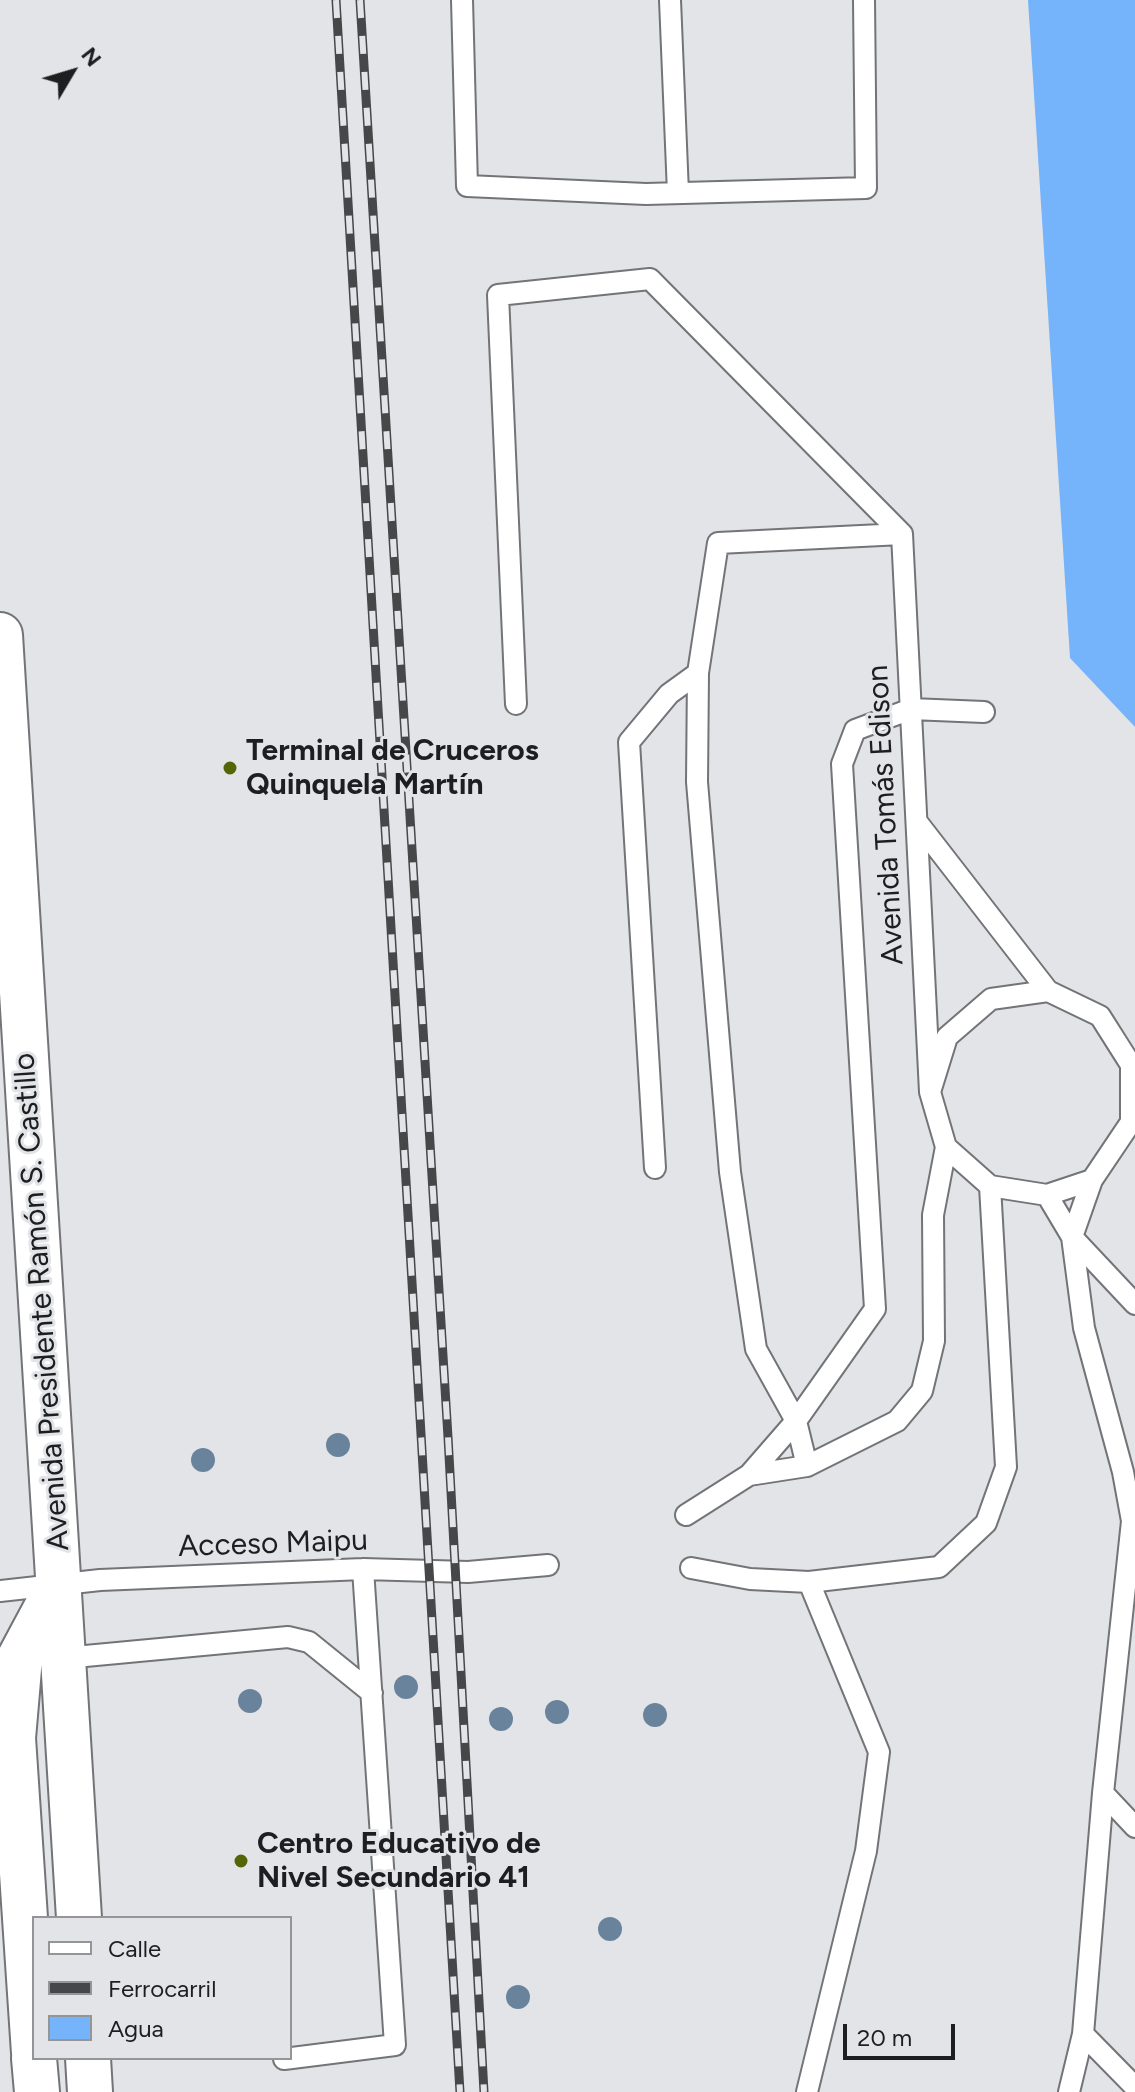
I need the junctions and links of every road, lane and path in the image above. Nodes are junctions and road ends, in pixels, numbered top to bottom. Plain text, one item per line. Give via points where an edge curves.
1 (462, 0) edge
2 (670, 0) edge
3 (864, 0) edge
4 (678, 193) junction
5 (902, 534) junction
6 (0, 635) edge
7 (698, 673) junction
8 (516, 704) dead end
9 (911, 709) junction
10 (984, 712) dead end
11 (917, 822) junction
12 (1048, 991) junction
13 (1133, 1066) edge
14 (930, 1092) junction
15 (946, 1147) junction
16 (655, 1168) dead end
17 (1092, 1180) junction
18 (990, 1186) junction
19 (1047, 1195) junction
20 (1072, 1237) junction
21 (1135, 1304) edge
22 (796, 1421) junction
23 (807, 1466) junction
24 (749, 1475) junction
25 (686, 1515) dead end
26 (548, 1565) dead end
27 (691, 1568) dead end
28 (363, 1569) junction
29 (1131, 1572) edge
30 (809, 1582) junction
31 (59, 1584) junction
32 (0, 1591) edge
33 (64, 1658) junction
34 (372, 1693) junction
35 (1103, 1793) junction
36 (1135, 1827) edge
37 (79, 1916) edge
38 (32, 2025) edge
39 (1083, 2034) junction
40 (292, 2058) edge
41 (34, 2060) edge
42 (88, 2060) edge
43 (1135, 2087) edge
44 (37, 2092) edge
45 (90, 2092) edge
46 (807, 2092) edge
47 (1069, 2092) edge

1 - 4 lane via 467,186
2 - 4 lane
3 - 4 lane via 866,188
5 - 7 lane via 718,543
5 - 8 lane via 650,279 498,295
5 - 9 lane, Avenida Tomás Edison
6 - 31 main road, Avenida Presidente Ramón S. Castillo
7 - 16 lane via 669,694 629,742
7 - 22 lane via 697,782 730,1172 759,1360
9 - 10 lane
9 - 11 lane, Avenida Tomás Edison
9 - 22 lane via 855,730 842,764 875,1309
11 - 12 lane
11 - 14 lane, Avenida Tomás Edison
12 - 13 lane via 1100,1016
12 - 14 lane via 991,999 947,1037
13 - 17 lane via 1131,1122
14 - 15 lane
15 - 18 lane
15 - 23 lane via 933,1215 934,1341 922,1391 897,1421
17 - 19 lane
17 - 20 lane
18 - 19 lane
18 - 30 lane via 1006,1467 986,1523 939,1567
19 - 20 lane
20 - 21 lane
20 - 29 lane via 1084,1328 1132,1521
22 - 23 lane
22 - 24 lane
23 - 24 lane
24 - 25 lane
26 - 28 lane, Acceso Maipu via 468,1572
27 - 30 lane
28 - 31 lane, Acceso Maipu
28 - 34 lane
29 - 35 lane
30 - 46 lane via 879,1752 866,1851
31 - 32 lane, Acceso Maipu
31 - 33 main road, Avenida Presidente Ramón S. Castillo
31 - 38 main road, Avenida Presidente Ramón S. Castillo via 20,1657 13,1738
33 - 34 lane via 288,1637 309,1642
33 - 37 main road, Avenida Presidente Ramón S. Castillo
34 - 40 lane via 395,2045
35 - 36 lane
35 - 39 lane
39 - 43 lane
39 - 47 lane
41 - 44 main road, Avenida Presidente Ramón S. Castillo
42 - 45 main road

